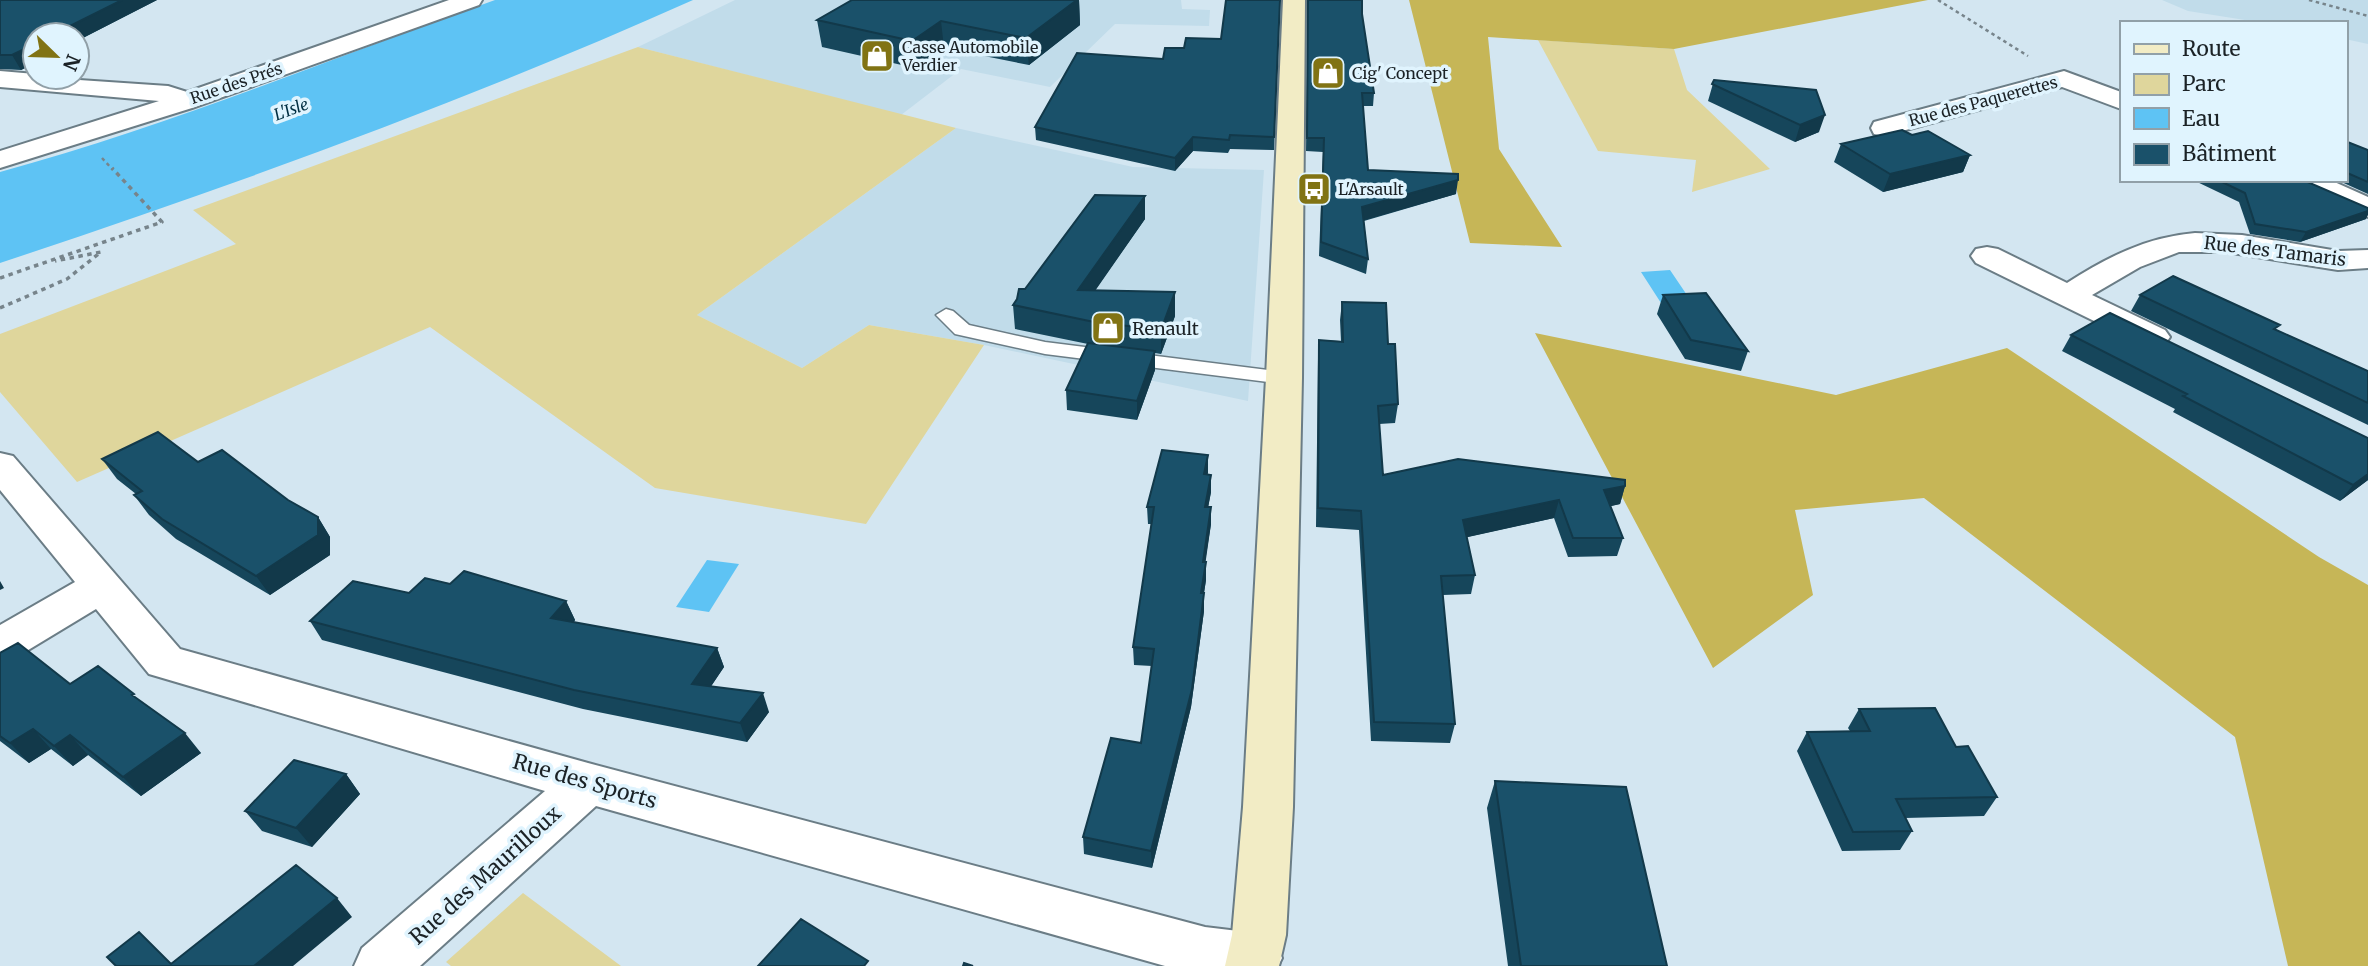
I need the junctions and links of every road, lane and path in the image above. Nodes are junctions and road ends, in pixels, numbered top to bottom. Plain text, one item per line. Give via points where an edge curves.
1 (471, 0) edge
2 (1294, 0) edge
3 (1938, 0) edge
4 (2309, 0) edge
5 (2368, 16) edge
6 (0, 79) edge
7 (2064, 79) junction
8 (2120, 101) edge
9 (183, 102) junction
10 (1884, 128) dead end
11 (99, 155) dead end
12 (0, 160) edge
13 (2310, 182) edge
14 (2368, 208) edge
15 (1987, 256) dead end
16 (2368, 259) edge
17 (37, 265) junction
18 (0, 278) edge
19 (2069, 296) junction
20 (0, 307) edge
21 (946, 315) dead end
22 (2180, 351) edge
23 (1284, 378) junction
24 (0, 466) edge
25 (102, 586) junction
26 (0, 646) edge
27 (587, 783) junction
28 (1254, 962) edge
29 (382, 966) edge

1 - 9 street, Rue des Prés
2 - 23 main road
3 - 7 path
4 - 5 path
6 - 9 street via 168,94
7 - 8 street, Rue des Paquerettes
7 - 10 street, Rue des Paquerettes
9 - 12 street, Rue des Prés
11 - 17 path via 162,222
13 - 14 street
15 - 19 street
16 - 19 street, Rue des Tamaris via 2196,241 2162,246
17 - 18 path
17 - 20 path via 101,252 88,268
19 - 22 street
21 - 23 lane via 962,330 1045,348
23 - 28 main road via 1268,807
24 - 25 street, Rue des Sports
25 - 26 street
25 - 27 street, Rue des Sports via 166,662
27 - 28 street, Rue des Sports
27 - 29 street, Rue des Maurilloux

